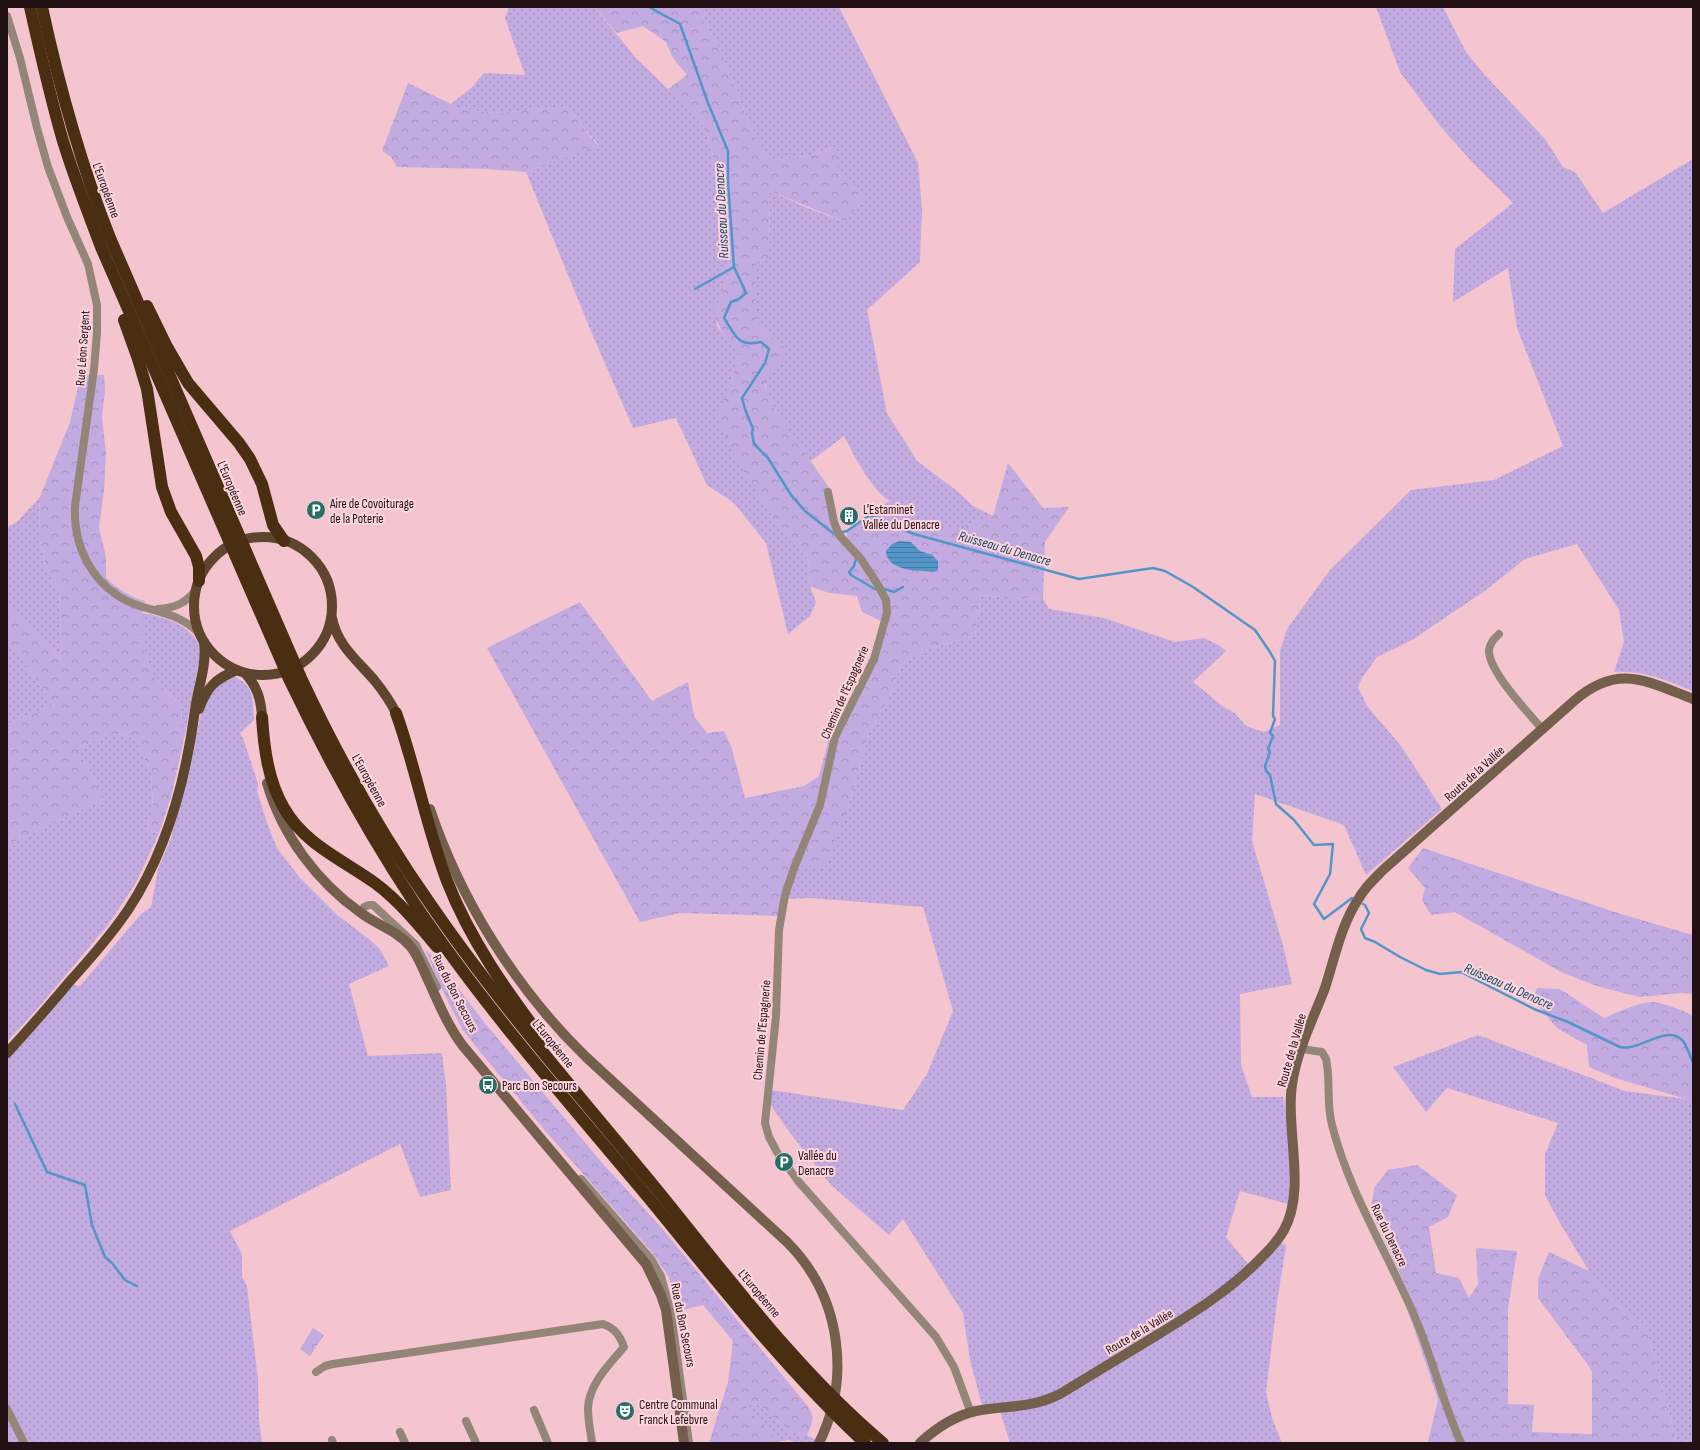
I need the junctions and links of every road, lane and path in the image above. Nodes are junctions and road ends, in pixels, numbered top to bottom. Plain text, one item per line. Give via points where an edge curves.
1 (30, 7) edge
2 (42, 7) edge
3 (7, 16) edge
4 (84, 204) junction
5 (126, 276) junction
6 (828, 492) dead end
7 (221, 510) junction
8 (284, 541) junction
9 (198, 585) junction
10 (151, 608) junction
11 (332, 616) junction
12 (1499, 634) dead end
13 (276, 637) junction
14 (202, 638) junction
15 (241, 671) junction
16 (1693, 699) edge
17 (396, 713) junction
18 (262, 717) junction
19 (193, 726) junction
20 (1542, 729) junction
21 (361, 913) junction
22 (466, 974) junction
23 (1302, 1049) junction
24 (7, 1053) edge
25 (521, 1112) junction
26 (556, 1154) junction
27 (632, 1160) junction
28 (316, 1372) dead end
29 (7, 1409) edge
30 (534, 1410) dead end
31 (971, 1413) junction
32 (466, 1421) dead end
33 (400, 1432) dead end
34 (820, 1442) edge
35 (24, 1443) edge
36 (405, 1443) edge
37 (476, 1443) edge
38 (548, 1443) edge
39 (590, 1443) edge
40 (684, 1443) edge
41 (689, 1443) edge
42 (865, 1443) edge
43 (884, 1443) edge
44 (920, 1443) edge
45 (1461, 1443) edge

1 - 4 highway, L'Européenne via 57,120
2 - 5 highway, L'Européenne via 61,90 79,151 101,216
3 - 10 street, Rue Léon Sergent via 48,167 88,264 97,306 94,369 75,506 77,539 88,565 103,583 128,601
4 - 7 highway, L'Européenne via 115,280
4 - 9 highway via 101,260 143,376 162,488 171,512 196,556 199,567
5 - 7 highway, L'Européenne
5 - 8 highway via 139,290 188,383 250,459 262,484 273,526
6 - 31 street, Chemin de l'Espagnerie via 837,531 860,557 878,584 884,596 887,613 876,653 835,737 820,805 785,895 779,930 776,1016 765,1124 777,1152 798,1180 936,1337 954,1367
7 - 13 highway, L'Européenne
8 - 9 main road via 262,538 236,543 214,558 205,569
8 - 11 main road via 303,550 320,568 330,590
9 - 10 street via 179,605
9 - 14 main road via 195,614
10 - 14 street via 184,621
11 - 15 main road via 323,641 301,664 276,674 263,675
11 - 17 main road via 342,645 379,686
12 - 20 street via 1490,646 1489,654 1493,666
13 - 22 highway, L'Européenne via 302,706 344,787 420,911
13 - 27 highway, L'Européenne via 372,814 432,908 502,1001
14 - 15 main road via 217,658
14 - 19 main road via 205,659
15 - 18 main road via 258,693
15 - 19 main road via 221,678 210,688 202,700
16 - 20 main road, Route de la Vallée via 1647,682 1612,679 1583,693
17 - 27 highway via 441,864 472,934 513,999
17 - 34 main road via 411,748 442,843 468,898 498,948 537,1003 580,1051 782,1237 799,1255 817,1283 830,1314 835,1335 838,1371 833,1406
18 - 21 main road, Rue du Bon Secours via 260,730 263,764 282,822 314,870
18 - 22 highway via 270,773 278,796 292,821 314,843 382,889 414,920 452,966
19 - 24 main road via 174,808 154,863 141,889 100,948
20 - 23 main road, Route de la Vallée via 1383,870 1365,889 1347,920
21 - 25 main road, Rue du Bon Secours via 410,945 455,1035
21 - 25 street, Rue du Bon Secours via 364,907 373,905 416,945 463,1039
22 - 42 highway, L'Européenne via 759,1332 820,1400
23 - 31 main road, Route de la Vallée via 1291,1097 1293,1205 1286,1226 1269,1249 1238,1281 1214,1300 1060,1394 1030,1405
23 - 45 street, Rue du Denacre via 1322,1052 1326,1059 1329,1112 1339,1148 1414,1316 1448,1414
25 - 26 main road, Rue du Bon Secours
26 - 40 main road, Rue du Bon Secours via 640,1255 659,1291 669,1329
26 - 41 street, Rue du Bon Secours via 651,1259 661,1276 671,1313
27 - 43 highway, L'Européenne via 796,1357 838,1402
28 - 39 street via 333,1364 603,1324 616,1332 624,1348 600,1377 590,1395
29 - 35 street
30 - 38 street
31 - 44 main road, Route de la Vallée via 946,1423
32 - 37 street
33 - 36 street

